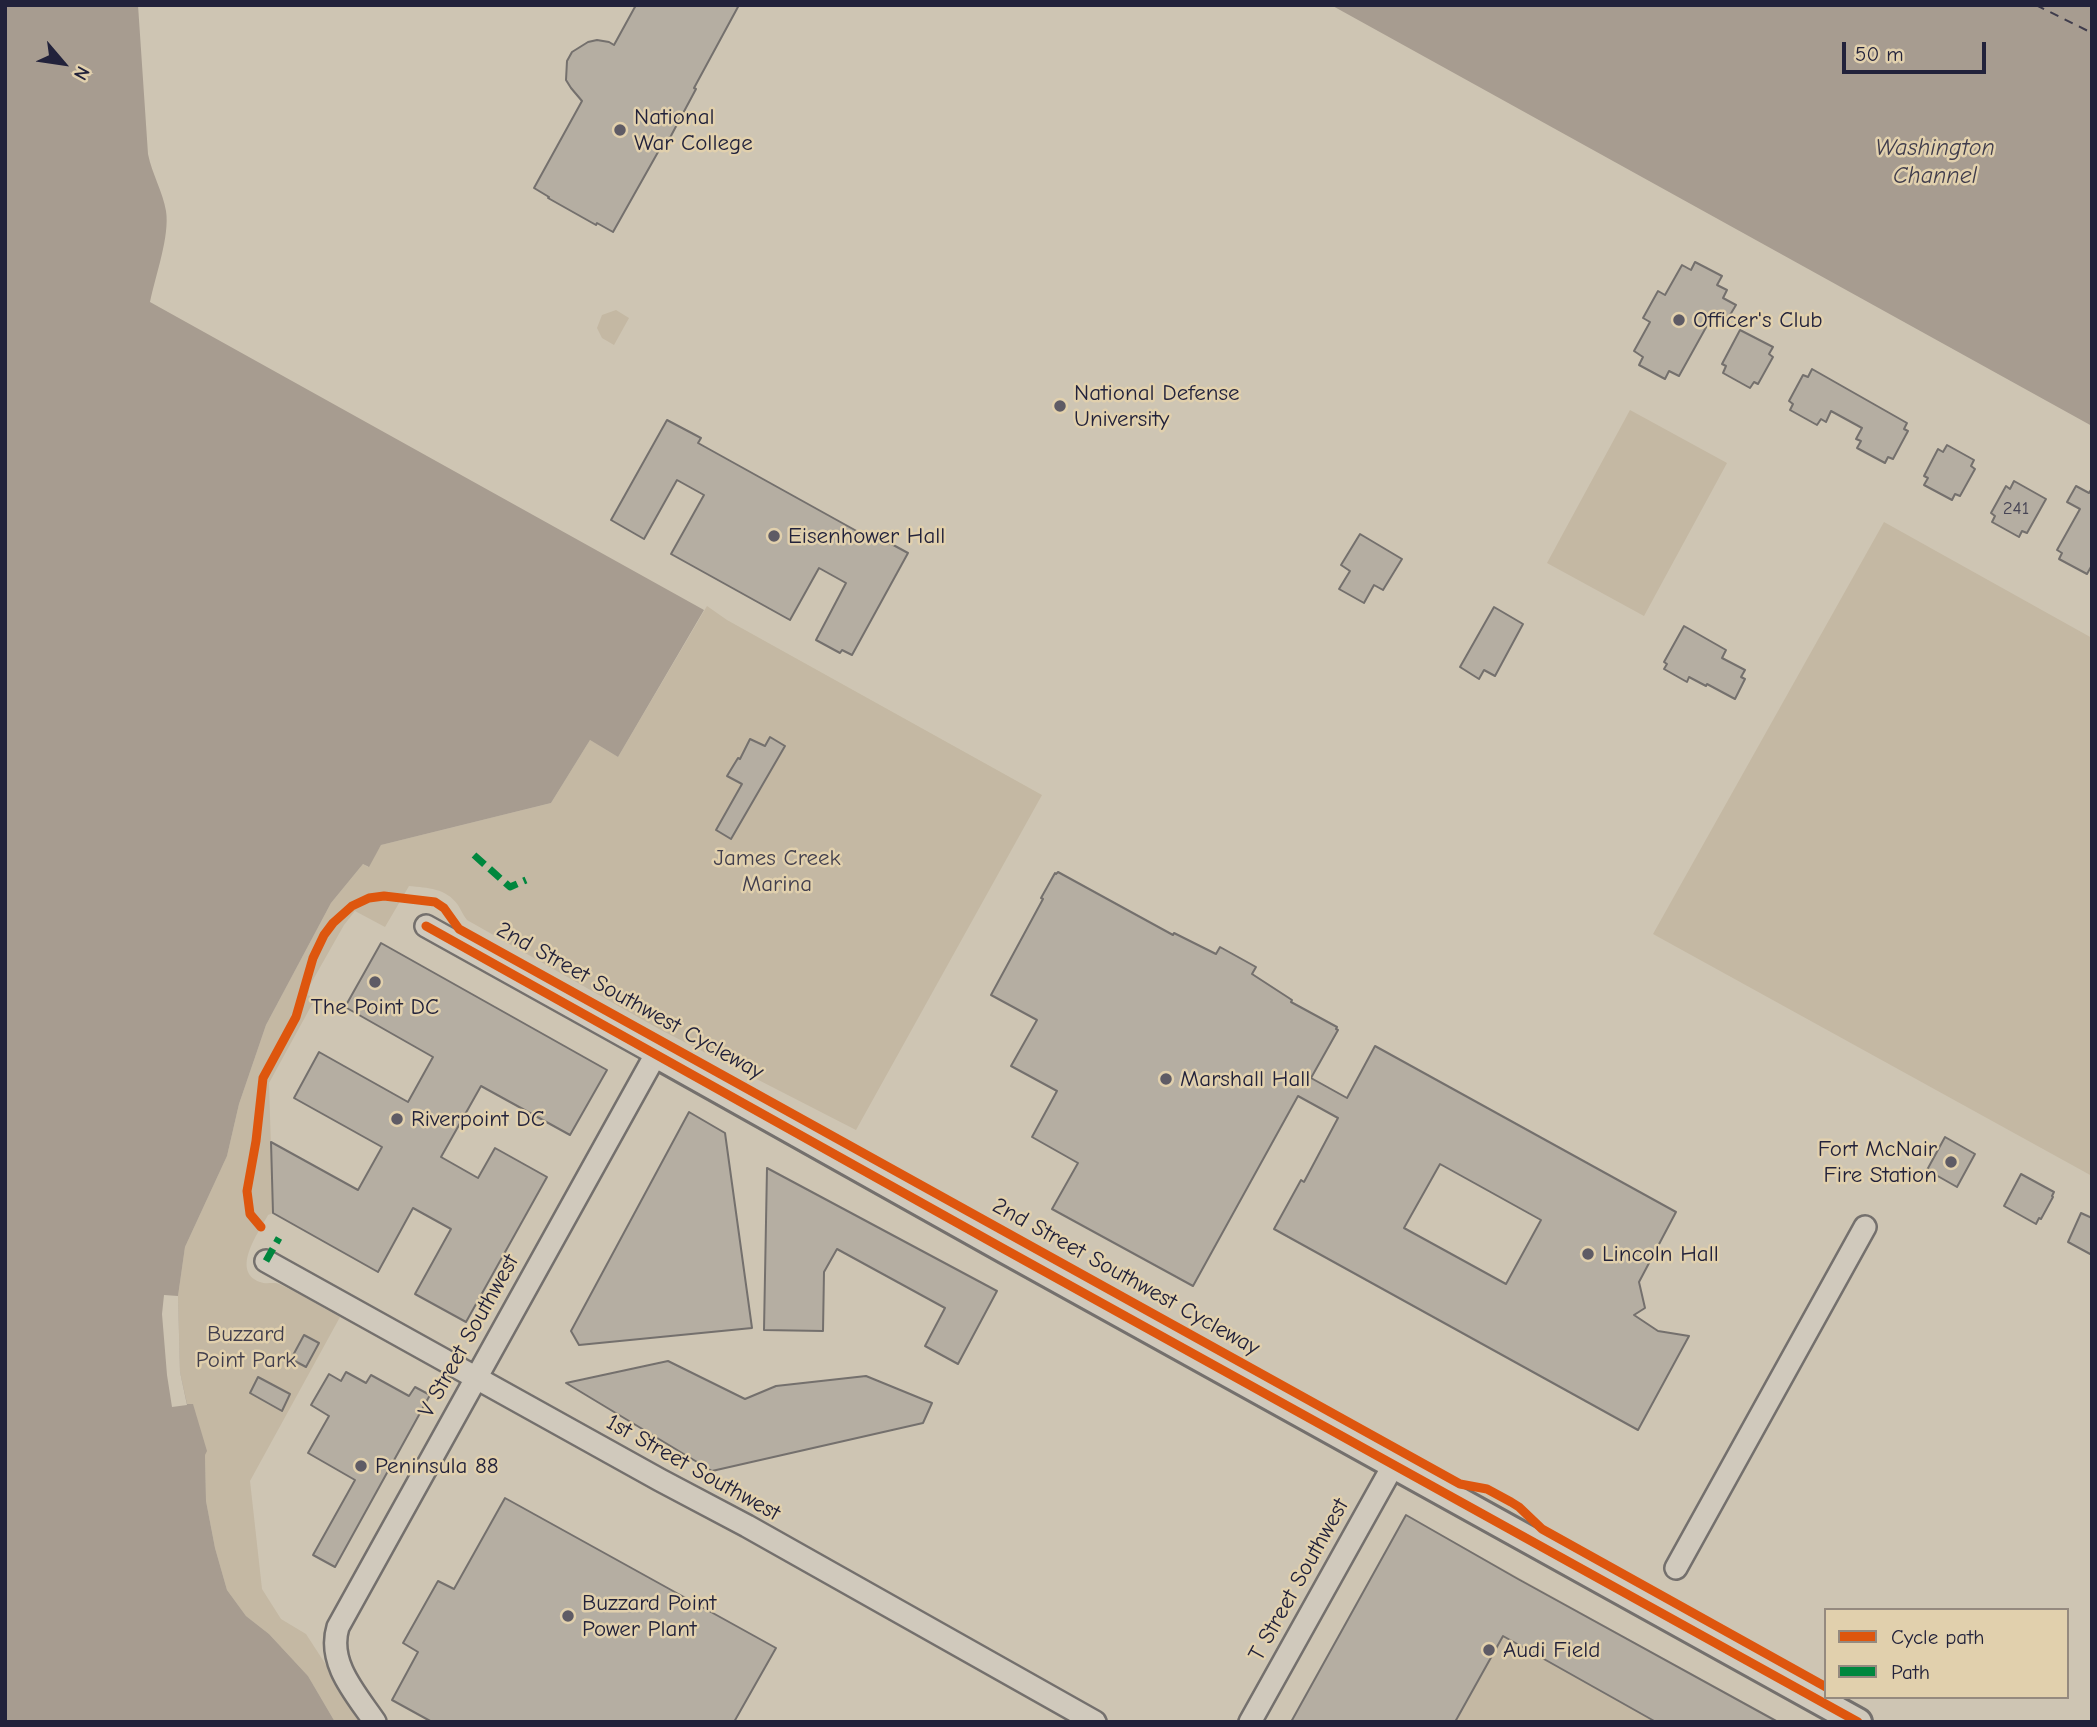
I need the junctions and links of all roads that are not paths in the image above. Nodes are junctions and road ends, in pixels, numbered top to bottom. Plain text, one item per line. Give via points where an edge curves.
1 (426, 926) dead end
2 (656, 1054) junction
3 (1865, 1227) dead end
4 (266, 1261) dead end
5 (476, 1378) junction
6 (1394, 1464) junction
7 (1676, 1568) dead end
8 (375, 1722) edge
9 (1095, 1722) edge
10 (1250, 1722) edge
11 (1858, 1722) edge

1 - 2 street
2 - 5 street, V Street Southwest
2 - 6 street
3 - 7 street
4 - 5 street, 1st Street Southwest
5 - 8 street, V Street Southwest via 338,1627 335,1646 344,1675
5 - 9 street, 1st Street Southwest
6 - 10 street, T Street Southwest
6 - 11 street

